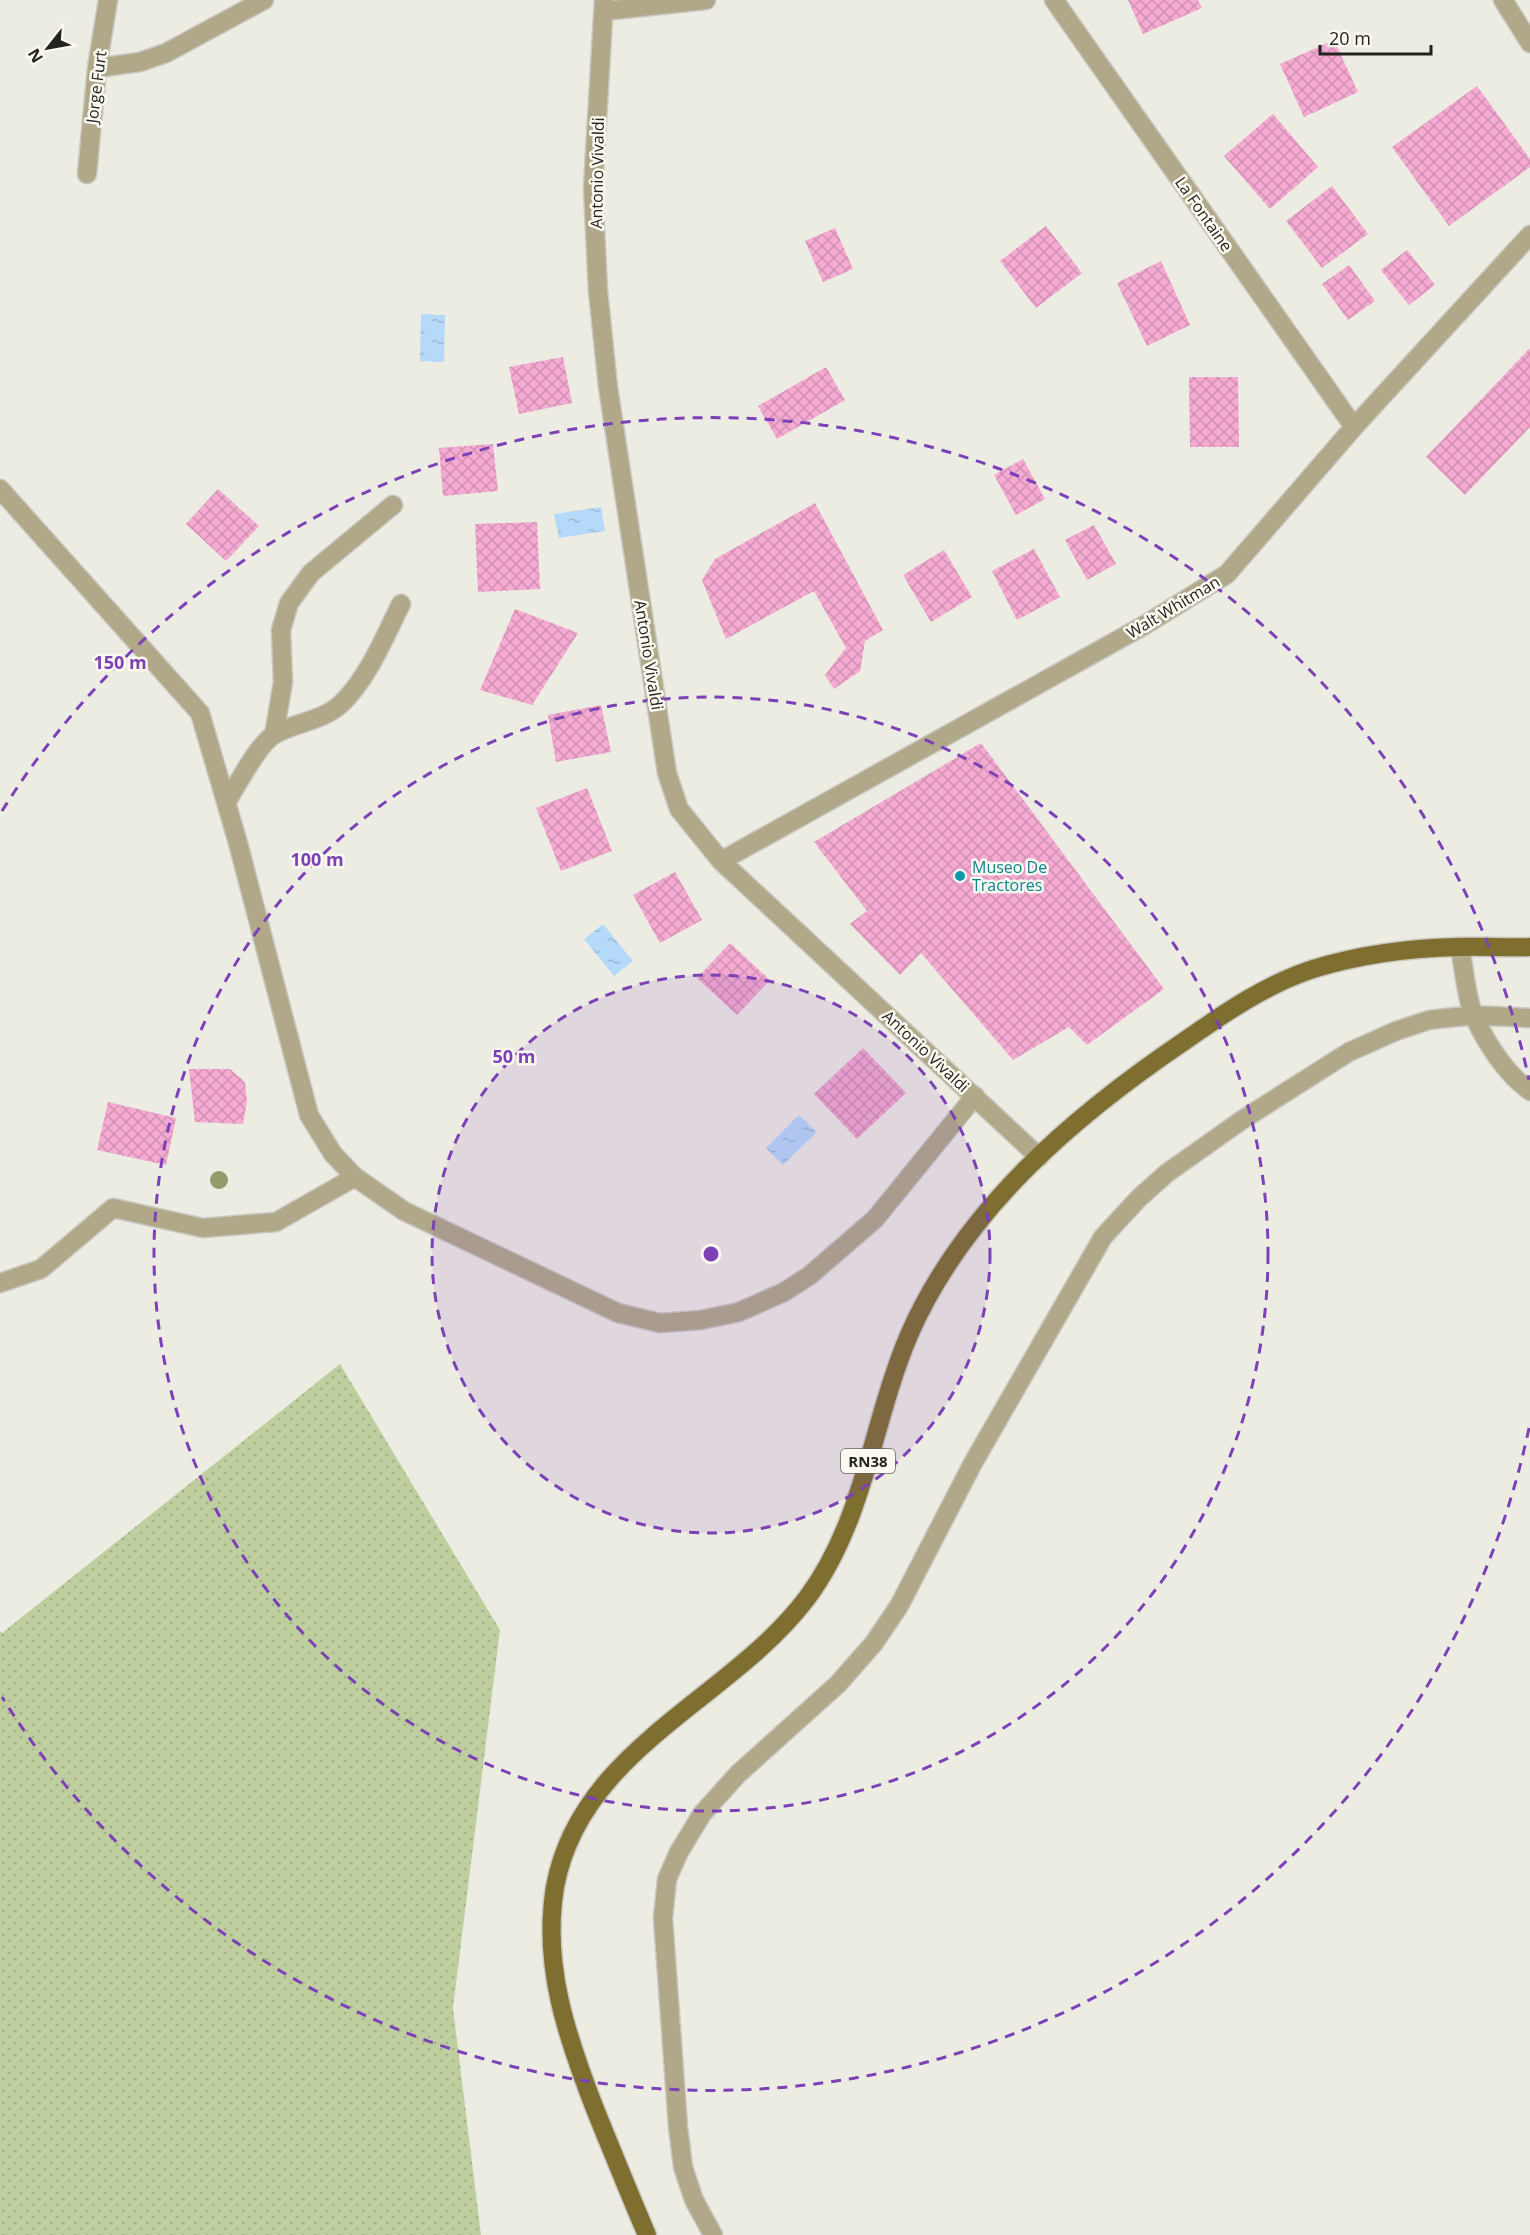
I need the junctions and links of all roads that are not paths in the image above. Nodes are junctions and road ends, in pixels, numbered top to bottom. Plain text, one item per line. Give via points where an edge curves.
1 (108, 0) edge
2 (264, 0) edge
3 (706, 0) edge
4 (1054, 0) edge
5 (1503, 0) edge
6 (604, 5) edge
7 (1530, 43) edge
8 (97, 68) junction
9 (87, 174) dead end
10 (1530, 235) edge
11 (1354, 427) junction
12 (0, 489) edge
13 (393, 505) dead end
14 (401, 604) dead end
15 (274, 735) junction
16 (227, 801) junction
17 (721, 861) junction
18 (1460, 947) junction
19 (1530, 947) edge
20 (1473, 1014) junction
21 (1530, 1018) edge
22 (1530, 1091) edge
23 (975, 1096) junction
24 (1039, 1157) junction
25 (355, 1177) junction
26 (0, 1283) edge
27 (647, 2235) edge
28 (713, 2235) edge

1 - 8 street, Jorge Furt
2 - 8 street via 166,53 140,62
3 - 6 street
4 - 11 street, La Fontaine
5 - 7 street
6 - 17 street, Antonio Vivaldi via 593,188 608,387 667,773 679,809
8 - 9 street, Jorge Furt
10 - 11 street, Walt Whitman
11 - 17 street, Walt Whitman via 1227,574 1143,626
12 - 16 street via 200,713
13 - 15 street via 311,573 289,603 281,630 283,682
14 - 15 street via 371,665 342,703 324,716
15 - 16 street via 254,757
16 - 25 street via 309,1115 333,1154
17 - 23 street, Antonio Vivaldi
18 - 19 main road, RN38
18 - 20 street
18 - 24 main road, RN38 via 1346,960 1270,987 1147,1067 1076,1122
20 - 21 street
20 - 22 street via 1493,1050
20 - 28 street via 1429,1020 1349,1052 1242,1120 1167,1173 1139,1198 1103,1237 973,1463 899,1606 874,1643 838,1684 738,1774 702,1814 667,1879 663,1918 683,2167 694,2200
23 - 24 street, Antonio Vivaldi
23 - 25 street via 875,1219 809,1276 739,1312 701,1320 660,1323 618,1313 404,1211
24 - 27 main road, RN38 via 971,1231 911,1332 884,1406 855,1507 818,1584 762,1647 632,1754 582,1815 565,1850 552,1915 555,1987 584,2079
25 - 26 street via 276,1222 203,1228 113,1208 41,1269

